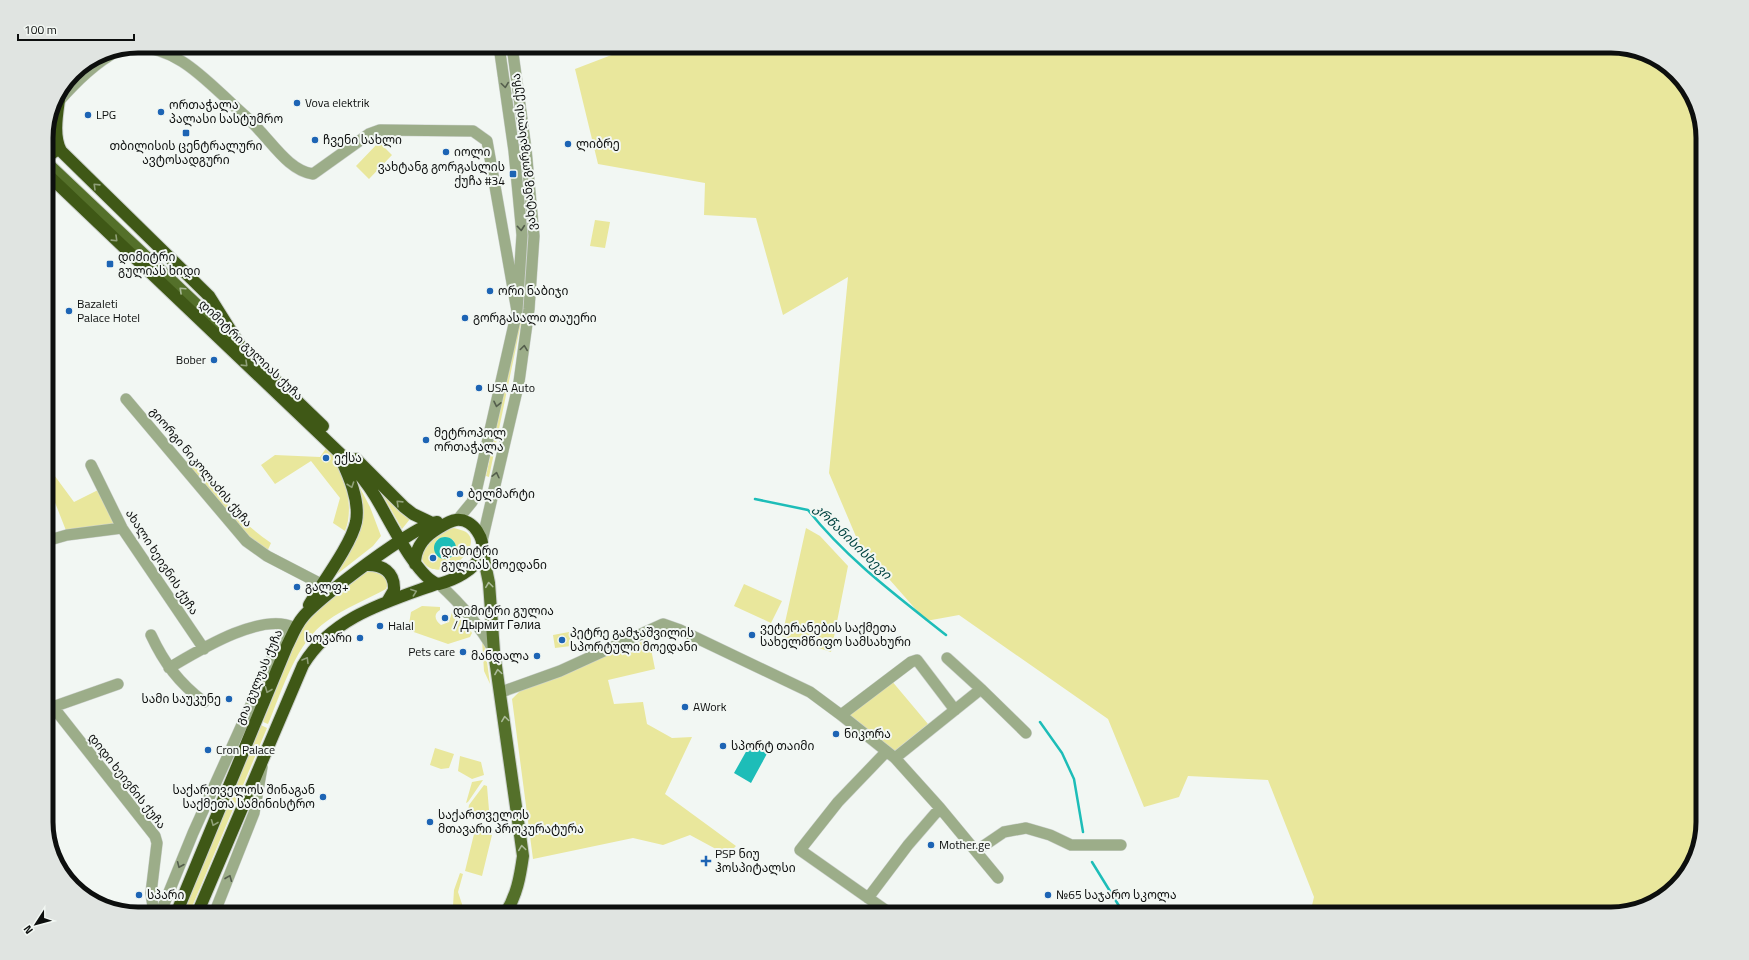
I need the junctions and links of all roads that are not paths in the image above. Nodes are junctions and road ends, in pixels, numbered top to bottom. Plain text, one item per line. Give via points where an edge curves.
1 (168, 53) edge
2 (500, 53) edge
3 (513, 53) edge
4 (97, 64) edge
5 (72, 85) edge
6 (58, 111) edge
7 (58, 145) junction
8 (53, 153) edge
9 (53, 169) edge
10 (53, 180) edge
11 (517, 311) junction
12 (240, 347) junction
13 (126, 399) dead end
14 (336, 449) junction
15 (91, 465) dead end
16 (454, 520) junction
17 (432, 523) junction
18 (122, 528) junction
19 (53, 539) edge
20 (402, 540) junction
21 (482, 545) junction
22 (415, 564) junction
23 (366, 566) junction
24 (321, 584) junction
25 (438, 584) junction
26 (387, 602) junction
27 (303, 617) junction
28 (291, 627) junction
29 (151, 635) dead end
30 (204, 648) junction
31 (494, 652) junction
32 (946, 658) dead end
33 (169, 668) junction
34 (118, 684) dead end
35 (981, 689) junction
36 (501, 692) junction
37 (204, 702) dead end
38 (53, 704) edge
39 (954, 710) junction
40 (53, 711) edge
41 (841, 715) junction
42 (1026, 733) dead end
43 (890, 755) junction
44 (264, 760) junction
45 (940, 808) junction
46 (1121, 845) dead end
47 (976, 851) junction
48 (998, 878) dead end
49 (868, 898) junction
50 (154, 907) edge
51 (157, 907) edge
52 (179, 907) edge
53 (201, 907) edge
54 (217, 907) edge
55 (509, 907) edge
56 (881, 907) edge

1 - 11 street via 190,66 304,173 314,174 369,134 380,130 473,132 487,141
2 -> 11 street, ვახტანგ გორგასლის ქუჩა via 514,151 522,235
21 -> 3 street, ვახტანგ გორგასლის ქუჩა via 519,382 530,309 534,236
4 - 5 street
6 - 7 highway
7 - 8 highway
12 -> 7 highway, დიმიტრი გულიას ქუჩა via 209,296 80,171
12 -> 9 main road, დიმიტრი გულიას ქუჩა
10 -> 14 highway, დიმიტრი გულიას ქუჩა
11 -> 16 street, ვახტანგ გორგასლის ქუჩა via 476,492 472,502
17 -> 12 highway, დიმიტრი გულიას ქუჩა via 404,507
13 - 24 street, გიორგი ნიკოლაძის ქუჩა via 246,541 267,556
14 - 20 highway, დიმიტრი გულიას ქუჩა via 366,482
14 -> 24 highway via 354,494 356,522 349,539
15 - 18 street, ახალი ხეივნის ქუჩა
16 - 17 highway, გია გულუას ქუჩა
16 - 21 highway via 475,528
16 - 22 highway via 422,541 416,551
17 - 20 highway, გია გულუას ქუჩა
18 - 19 street
18 - 30 street, ახალი ხეივნის ქუჩა
20 - 22 highway, დიმიტრი გულიას ქუჩა
20 - 23 highway, გია გულუას ქუჩა
21 - 25 highway via 478,560 467,571
31 -> 21 main road, ვახტანგ გორგასლის ქუჩა via 489,583
22 - 25 highway via 426,577
23 - 26 highway via 379,566 386,569 391,576 394,590
23 - 27 highway, გია გულუას ქუჩა via 314,605
24 - 27 highway
26 -> 25 highway
25 - 31 street, ვახტანგ გორგასლის ქუჩა via 479,627
44 -> 26 highway via 310,653 344,623 364,611
27 - 28 highway, გია გულუას ქუჩა
28 - 30 street via 256,625
28 -> 51 street, გია გულუას ქუჩა
28 -> 52 highway, გია გულუას ქუჩა
29 - 33 street
30 - 33 street
36 -> 31 main road, ვახტანგ გორგასლის ქუჩა
32 - 35 street
33 - 37 street via 185,688
34 - 38 street
35 - 39 street
35 - 42 street
36 - 41 street via 560,671 663,624 810,692
55 -> 36 main road, ვახტანგ გორგასლის ქუჩა via 518,887 523,856
39 - 41 street via 917,660
39 - 43 street
40 - 50 street, დიდი ხეივნის ქუჩა via 155,836 157,843 151,893
41 - 43 street
43 - 45 street
43 - 49 street via 838,802 800,850
44 - 53 highway
54 -> 44 street via 254,813
45 - 47 street
45 - 49 street
46 - 47 street via 1071,845 1026,828 1004,832
47 - 48 street
49 - 56 street

